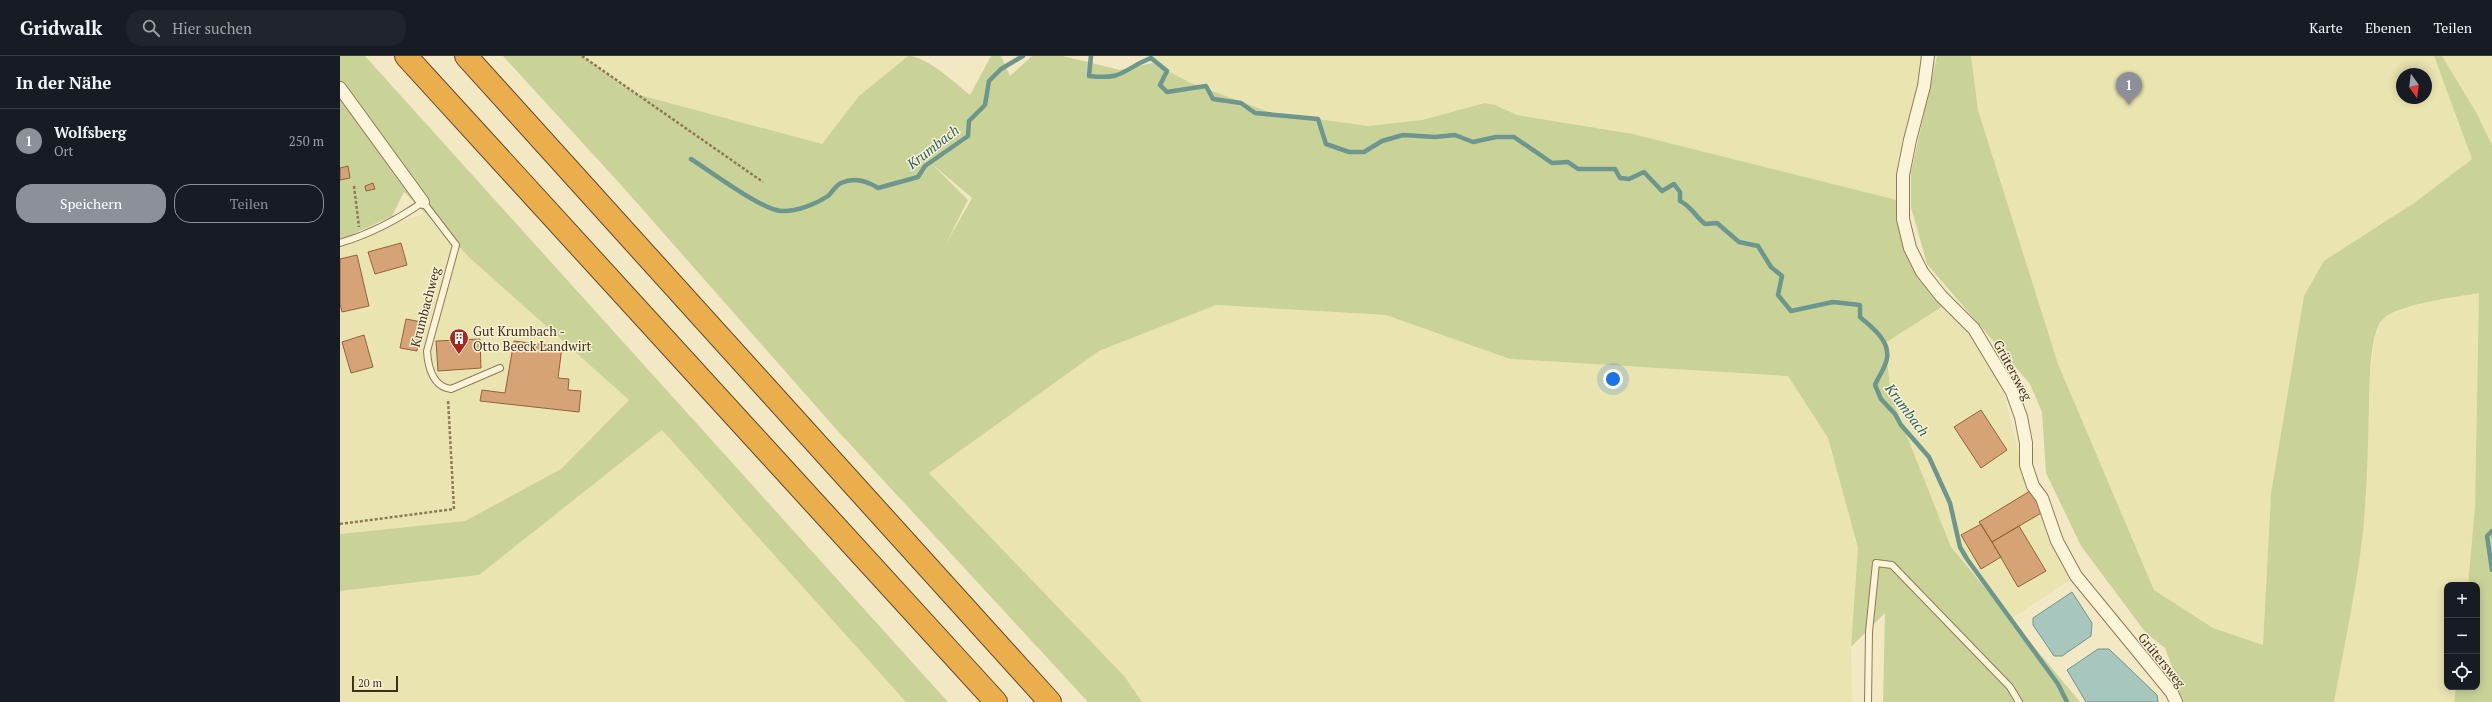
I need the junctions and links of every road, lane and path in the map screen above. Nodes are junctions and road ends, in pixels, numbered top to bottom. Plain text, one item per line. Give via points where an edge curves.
1 (406, 56) edge
2 (466, 56) edge
3 (582, 56) edge
4 (1928, 56) edge
5 (340, 88) edge
6 (763, 182) dead end
7 (354, 186) dead end
8 (423, 202) junction
9 (360, 237) junction
10 (340, 244) edge
11 (500, 368) dead end
12 (448, 389) junction
13 (340, 524) edge
14 (996, 702) edge
15 (1050, 702) edge
16 (1868, 702) edge
17 (2019, 702) edge
18 (2176, 702) edge

1 - 14 highway
2 - 15 highway
3 - 6 path
4 - 18 street, Grütersweg via 1924,86 1903,175 1903,219 1910,248 1932,284 1974,329 2012,392 2021,417 2026,443 2026,465 2033,486 2042,498 2057,541 2076,576
5 - 8 street, Krumbachweg
7 - 9 path
8 - 9 lane via 394,221
8 - 12 lane, Krumbachweg via 456,245 427,351 432,374 438,383
9 - 10 lane
11 - 12 lane via 458,388
12 - 13 path via 454,509
16 - 17 lane via 1869,632 1876,564 1892,565 2010,687

